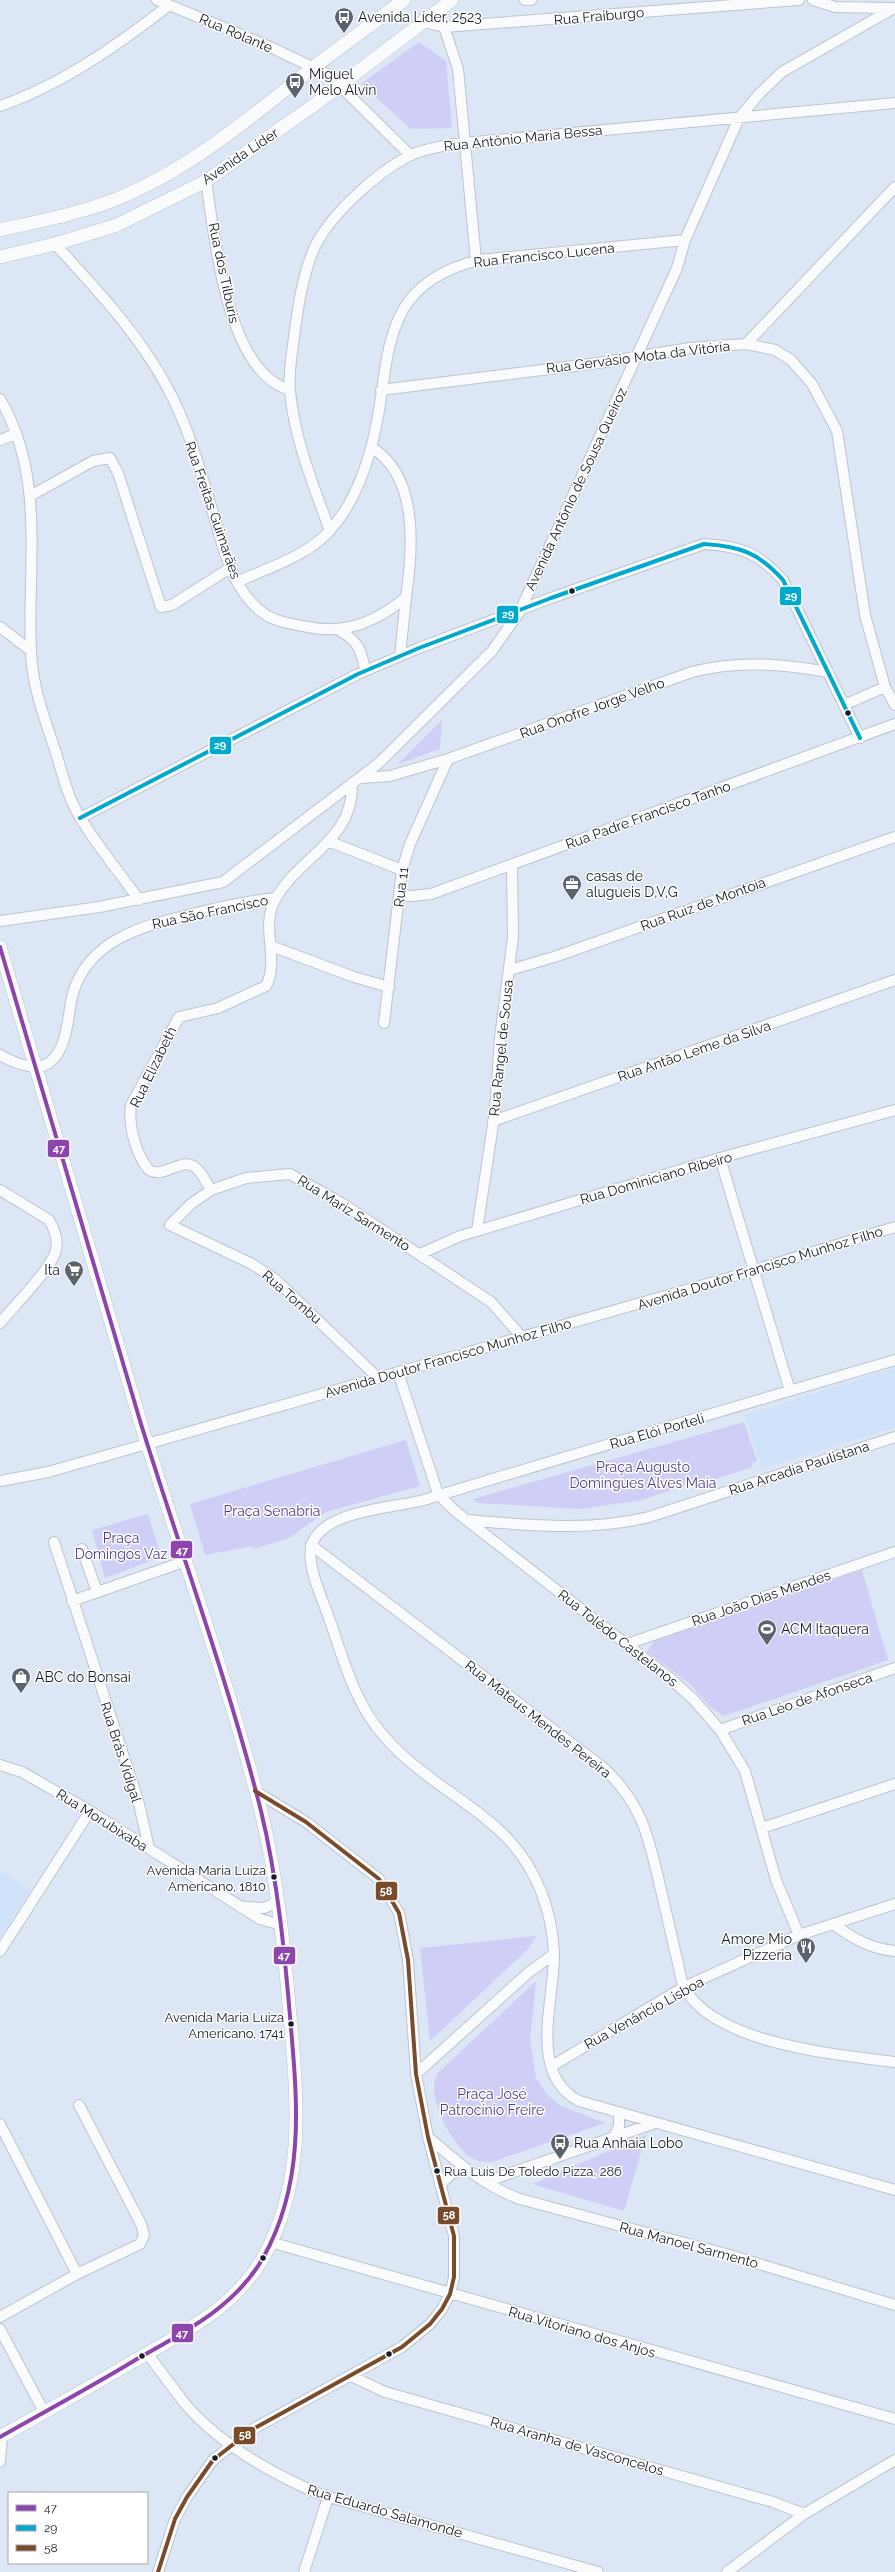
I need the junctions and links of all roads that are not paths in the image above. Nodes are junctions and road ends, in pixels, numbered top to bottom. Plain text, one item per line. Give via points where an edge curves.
1 (157, 0) edge
2 (404, 0) edge
3 (452, 0) edge
4 (524, 0) edge
5 (531, 0) edge
6 (799, 0) edge
7 (812, 0) edge
8 (168, 6) junction
9 (894, 7) edge
10 (423, 22) junction
11 (444, 27) junction
12 (315, 67) junction
13 (340, 84) junction
14 (895, 103) edge
15 (0, 106) edge
16 (739, 118) junction
17 (467, 142) junction
18 (410, 155) junction
19 (206, 181) junction
20 (895, 187) edge
21 (3, 231) edge
22 (685, 240) junction
23 (55, 244) junction
24 (0, 257) edge
25 (476, 260) junction
26 (746, 344) junction
27 (637, 356) junction
28 (290, 390) junction
29 (381, 390) junction
30 (0, 398) edge
31 (16, 434) junction
32 (0, 440) edge
33 (371, 447) junction
34 (30, 496) junction
35 (330, 531) junction
36 (230, 568) junction
37 (236, 582) junction
38 (406, 597) junction
39 (520, 611) junction
40 (0, 627) edge
41 (340, 631) junction
42 (31, 651) junction
43 (400, 656) junction
44 (365, 671) junction
45 (828, 672) junction
46 (885, 687) junction
47 (844, 705) junction
48 (895, 705) edge
49 (895, 724) edge
50 (860, 738) junction
51 (448, 759) junction
52 (361, 778) junction
53 (352, 785) junction
54 (80, 818) junction
55 (895, 836) edge
56 (328, 841) junction
57 (512, 865) junction
58 (402, 870) junction
59 (400, 895) junction
60 (276, 898) junction
61 (139, 900) junction
62 (0, 921) edge
63 (271, 946) junction
64 (0, 947) edge
65 (510, 970) junction
66 (895, 980) edge
67 (390, 988) junction
68 (384, 1023) dead end
69 (0, 1055) edge
70 (35, 1066) junction
71 (895, 1110) edge
72 (493, 1121) junction
73 (720, 1158) junction
74 (0, 1190) edge
75 (211, 1190) junction
76 (170, 1225) joint
77 (895, 1227) edge
78 (477, 1230) junction
79 (420, 1254) junction
80 (753, 1271) junction
81 (0, 1323) edge
82 (522, 1337) junction
83 (895, 1360) edge
84 (398, 1372) junction
85 (378, 1378) junction
86 (790, 1391) junction
87 (895, 1437) edge
88 (148, 1443) junction
89 (0, 1481) edge
90 (438, 1494) junction
91 (466, 1520) junction
92 (54, 1542) dead end
93 (312, 1545) junction
94 (82, 1549) dead end
95 (895, 1552) edge
96 (186, 1561) junction
97 (97, 1592) junction
98 (72, 1601) junction
99 (628, 1644) junction
100 (895, 1668) edge
101 (720, 1730) junction
102 (0, 1765) edge
103 (895, 1784) edge
104 (255, 1791) junction
105 (282, 1807) junction
106 (90, 1811) junction
107 (261, 1811) junction
108 (762, 1828) junction
109 (148, 1848) junction
110 (277, 1902) junction
111 (895, 1904) edge
112 (242, 1907) junction
113 (833, 1924) junction
114 (281, 1925) junction
115 (799, 1935) junction
116 (0, 1951) edge
117 (895, 1951) edge
118 (554, 1954) junction
119 (684, 1987) junction
120 (895, 2062) edge
121 (552, 2066) junction
122 (416, 2074) junction
123 (79, 2105) dead end
124 (619, 2112) junction
125 (655, 2123) junction
126 (0, 2124) edge
127 (428, 2137) junction
128 (614, 2137) junction
129 (465, 2170) junction
130 (485, 2182) junction
131 (440, 2185) junction
132 (895, 2190) edge
133 (270, 2242) junction
134 (77, 2274) junction
135 (450, 2294) junction
136 (895, 2305) edge
137 (0, 2317) edge
138 (0, 2329) edge
139 (148, 2354) junction
140 (351, 2376) junction
141 (44, 2412) junction
142 (895, 2419) edge
143 (1, 2436) edge
144 (232, 2445) junction
145 (895, 2460) edge
146 (0, 2462) edge
147 (328, 2497) junction
148 (804, 2514) junction
149 (158, 2572) edge
150 (304, 2572) edge
151 (598, 2572) edge
152 (727, 2572) edge

1 - 8 street, Rua Rolante
2 - 12 main road, Avenida Líder
3 - 10 main road, Avenida Líder
4 - 5 street
6 - 11 street, Rua Fraiburgo
7 - 9 street via 835,7
8 - 12 street, Rua Rolante
8 - 15 street via 138,29 68,74
9 - 16 street, Avenida Antônio de Sousa Queiroz via 782,72
10 - 11 street, Rua Fraiburgo
10 - 13 main road, Avenida Líder
11 - 17 street via 458,69
12 - 13 street, Rua Rolante
12 - 21 main road, Avenida Líder via 235,131 166,175 119,198
13 - 18 street, Rua Rolante
13 - 19 main road, Avenida Líder
14 - 16 street, Rua Antônio Maria Bessa
16 - 17 street, Rua Antônio Maria Bessa
16 - 22 street, Avenida Antônio de Sousa Queiroz
17 - 18 street, Rua Antônio Maria Bessa
17 - 25 street
18 - 28 street, Rua Antônio Maria Bessa via 368,186 343,209 314,250 304,278 298,308
19 - 23 main road, Avenida Líder via 117,225
19 - 28 street, Rua dos Tilburis via 225,291 238,334 267,379
20 - 26 street
22 - 25 street, Rua Francisco Lucena
22 - 27 street, Avenida Antônio de Sousa Queiroz via 677,268
23 - 24 main road, Avenida Líder
23 - 36 street, Rua Freitas Guimarães via 138,340 167,387 197,460
25 - 29 street, Rua Francisco Lucena via 460,264 441,274 419,290 405,306 394,328
26 - 27 street, Rua Gervásio Mota da Vitória via 690,348
26 - 46 street, Rua Gervásio Mota da Vitória via 775,350 790,360 812,384 837,431 865,615
27 - 29 street, Rua Gervásio Mota da Vitória
27 - 39 street, Avenida Antônio de Sousa Queiroz
28 - 35 street, Rua Antônio Maria Bessa via 298,434
29 - 33 street, Rua Francisco Lucena
30 - 31 street
31 - 32 street
31 - 34 street
33 - 35 street, Rua Francisco Lucena via 349,504
33 - 38 street via 388,459 403,487 410,540
34 - 36 street via 94,461 110,458 118,473 161,607 172,605
34 - 42 street
35 - 37 street, Rua Francisco Lucena via 317,543 288,559
36 - 37 street, Rua Freitas Guimarães
37 - 41 street, Rua Freitas Guimarães via 246,598 263,614 279,621 315,629
38 - 41 street, Rua Freitas Guimarães via 378,616
38 - 43 street
39 - 43 street
39 - 45 street via 688,548 704,544 723,545 759,556 768,562 783,580
39 - 52 street, Avenida Antônio de Sousa Queiroz via 492,651 471,674
40 - 42 street
41 - 44 street via 358,645
42 - 54 street via 35,682 44,717
43 - 44 street
44 - 54 street
45 - 47 street
45 - 51 street, Rua Onofre Jorge Velho via 752,663 715,666
46 - 47 street
46 - 48 street, Rua Gervásio Mota da Vitória
47 - 50 street
49 - 50 street, Rua Padre Francisco Tanho
50 - 57 street, Rua Padre Francisco Tanho
51 - 52 street, Rua Onofre Jorge Velho via 390,776
51 - 58 street, Rua 11 via 410,844
52 - 53 street, Avenida Antônio de Sousa Queiroz
53 - 56 street, Rua Elizabeth via 351,807 346,819
53 - 61 street, Avenida Antônio de Sousa Queiroz via 223,882
54 - 61 street
55 - 65 street, Rua Ruiz de Montoia via 561,955
56 - 58 street
56 - 60 street, Rua Elizabeth via 288,881
57 - 59 street, Rua Padre Francisco Tanho via 431,894
57 - 65 street, Rua Rangel de Sousa via 514,915
58 - 59 street, Rua 11
59 - 67 street, Rua 11
60 - 63 street, Rua Elizabeth via 269,916
60 - 70 street, Rua São Francisco via 158,921 112,941 96,955 77,980 64,1036 56,1056 44,1065
61 - 62 street, Avenida Antônio de Sousa Queiroz
63 - 67 street
63 - 75 street, Rua Elizabeth via 270,974 266,986 218,1008 179,1017 131,1105 131,1121 136,1144 149,1170 157,1173 183,1164 191,1164 199,1170
64 - 70 main road
65 - 72 street, Rua Rangel de Sousa via 501,1032
66 - 72 street, Rua Antão Leme da Silva
67 - 68 street, Rua 11
69 - 70 street via 18,1063
70 - 88 main road
71 - 73 street, Rua Dominiciano Ribeiro
72 - 78 street, Rua Rangel de Sousa
73 - 78 street, Rua Dominiciano Ribeiro
73 - 80 street
74 - 81 street via 43,1215 54,1228 56,1239 55,1254
75 - 76 street, Rua Mariz Sarmento via 191,1204
75 - 79 street, Rua Mariz Sarmento via 253,1176 290,1174 343,1204
76 - 85 street, Rua Tombu via 252,1264 275,1279
77 - 80 street, Avenida Doutor Francisco Munhoz Filho
78 - 79 street, Rua Dominiciano Ribeiro
79 - 82 street, Rua Mariz Sarmento via 490,1302
80 - 82 street, Avenida Doutor Francisco Munhoz Filho
80 - 86 street
82 - 84 street, Avenida Doutor Francisco Munhoz Filho
83 - 86 street, Rua Elói Porteli
84 - 85 street, Avenida Doutor Francisco Munhoz Filho
84 - 90 street, Rua Tolêdo Castelanos
85 - 88 street, Avenida Doutor Francisco Munhoz Filho
86 - 90 street, Rua Elói Porteli
87 - 91 street, Rua Arcadia Paulistana via 649,1517 612,1525 559,1528
88 - 89 street, Avenida Doutor Francisco Munhoz Filho via 48,1472
88 - 96 main road
90 - 91 street, Rua Tolêdo Castelanos
90 - 93 street, Rua Elói Porteli via 411,1503 344,1518 321,1532
91 - 99 street, Rua Tolêdo Castelanos
92 - 98 street, Rua Brás Vidigal
93 - 118 street via 311,1553 318,1585 354,1691 383,1736 408,1760 507,1838 526,1861 538,1881 545,1900
93 - 119 street, Rua Mateus Mendes Pereira via 599,1764 622,1786 637,1808 649,1839
94 - 97 street
95 - 99 street, Rua João Dias Mendes
96 - 97 street
96 - 104 main road via 227,1688
97 - 98 street
98 - 109 street, Rua Brás Vidigal via 138,1800
99 - 101 street, Rua Tolêdo Castelanos via 694,1700
100 - 101 street, Rua Léo de Afonseca
101 - 108 street, Rua Tolêdo Castelanos via 745,1771
102 - 106 street, Rua Morubixaba via 22,1772
103 - 108 street
104 - 105 street
104 - 107 main road
105 - 107 street
105 - 122 street via 306,1822 379,1879 390,1895 399,1913 408,1960
106 - 109 street, Rua Morubixaba
106 - 116 street
107 - 110 main road
108 - 115 street, Rua Tolêdo Castelanos via 776,1880
109 - 112 street, Rua Morubixaba
110 - 112 street, Rua Morubixaba via 264,1908
110 - 114 main road
111 - 113 street, Rua Venâncio Lisboa
112 - 114 street, Rua Morubixaba via 260,1919
113 - 115 street, Rua Venâncio Lisboa
113 - 117 street via 871,1946
114 - 133 main road via 296,2086 297,2140 282,2214
115 - 119 street, Rua Venâncio Lisboa
118 - 121 street via 547,2026
118 - 122 street via 528,1973
119 - 120 street via 715,2019 733,2028 779,2043
119 - 121 street, Rua Venâncio Lisboa
121 - 124 street via 562,2089 569,2095 579,2101
122 - 127 street
123 - 134 street via 141,2224 144,2235 140,2244
124 - 125 street
124 - 128 street via 619,2126
125 - 128 street
125 - 132 street
126 - 134 street
127 - 129 street
127 - 131 street
128 - 130 street
129 - 130 street
129 - 131 street via 450,2174
130 - 136 street, Rua Manoel Sarmento via 520,2199 726,2254
131 - 135 street via 454,2236 456,2260
133 - 135 street, Rua Vitoriano dos Anjos
133 - 139 main road via 254,2272 223,2304 189,2330
134 - 137 street
135 - 140 street via 442,2309 418,2334 377,2363
135 - 142 street, Rua Vitoriano dos Anjos
138 - 141 street
139 - 141 main road
139 - 144 street, Rua Eduardo Salamonde via 187,2405 212,2430
140 - 144 street via 279,2414
140 - 148 street, Rua Aranha de Vasconcelos via 385,2392 773,2502
141 - 143 main road
143 - 146 street
144 - 147 street, Rua Eduardo Salamonde via 285,2480
144 - 149 street via 213,2460 187,2497 170,2532
145 - 148 street
147 - 150 street
147 - 151 street, Rua Eduardo Salamonde
148 - 152 street

